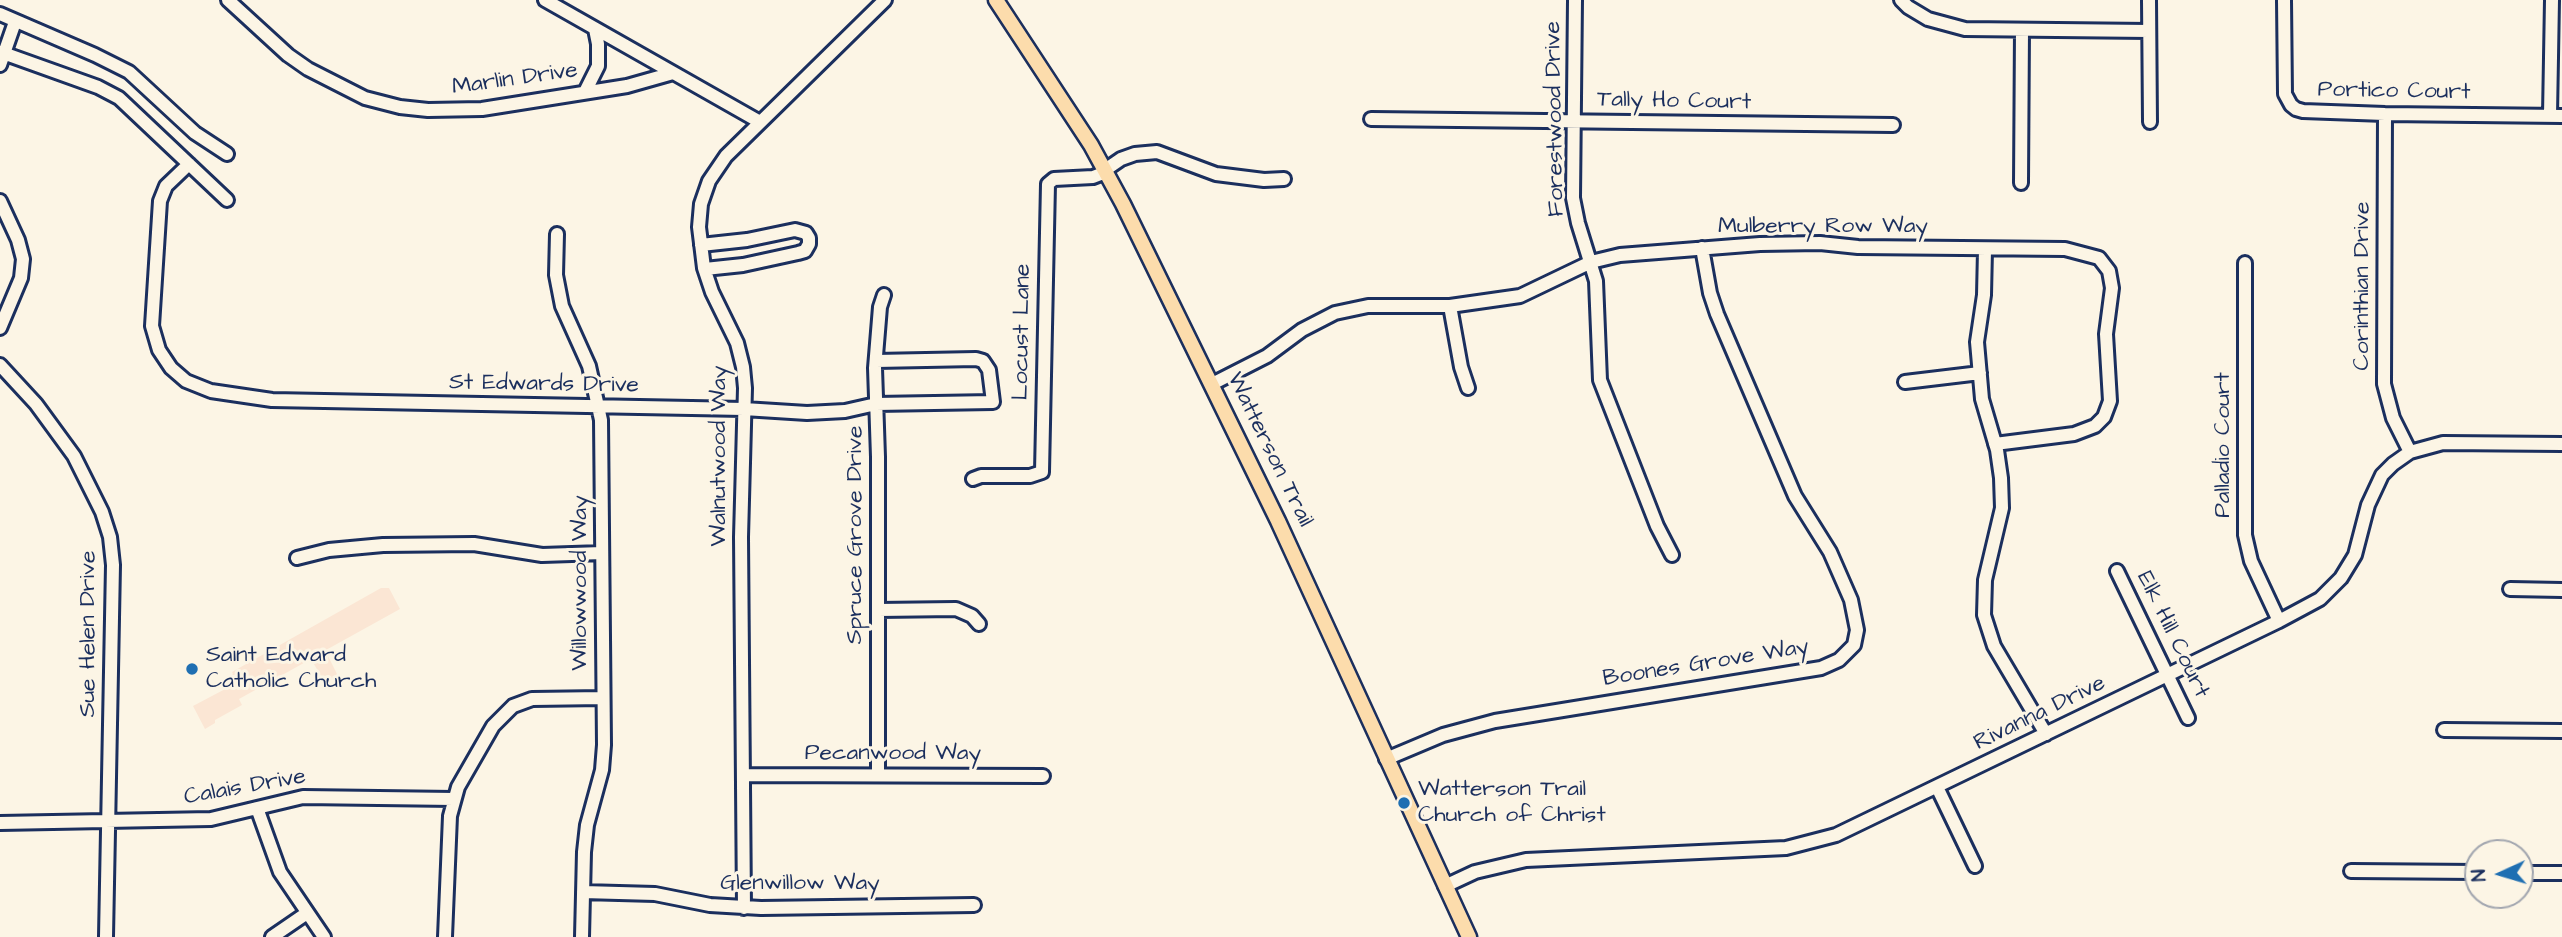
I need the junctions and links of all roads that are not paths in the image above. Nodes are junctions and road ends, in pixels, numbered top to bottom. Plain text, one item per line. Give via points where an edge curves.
1 (228, 0) edge
2 (545, 0) edge
3 (996, 0) edge
4 (1575, 0) edge
5 (1901, 0) edge
6 (2149, 0) edge
7 (2284, 0) edge
8 (2552, 0) edge
9 (876, 3) edge
10 (0, 14) edge
11 (13, 26) junction
12 (595, 29) junction
13 (2022, 30) junction
14 (2149, 31) junction
15 (2, 55) edge
16 (673, 73) junction
17 (585, 92) junction
18 (2385, 114) junction
19 (2556, 116) edge
20 (1371, 119) dead end
21 (760, 122) junction
22 (1573, 122) junction
23 (2150, 122) dead end
24 (1893, 125) dead end
25 (227, 154) dead end
26 (189, 164) junction
27 (1106, 171) junction
28 (1283, 179) dead end
29 (2021, 183) dead end
30 (228, 200) dead end
31 (0, 201) edge
32 (556, 234) dead end
33 (701, 245) junction
34 (1702, 248) junction
35 (1985, 250) junction
36 (1591, 262) junction
37 (2245, 263) dead end
38 (705, 269) junction
39 (884, 295) dead end
40 (1450, 306) junction
41 (0, 328) edge
42 (876, 360) junction
43 (0, 365) edge
44 (1979, 373) junction
45 (1905, 382) dead end
46 (1212, 384) junction
47 (1468, 388) dead end
48 (876, 404) junction
49 (599, 408) junction
50 (744, 409) junction
51 (1995, 444) junction
52 (2562, 444) edge
53 (2410, 452) junction
54 (973, 479) dead end
55 (602, 553) junction
56 (1672, 555) dead end
57 (297, 558) dead end
58 (2117, 571) dead end
59 (2510, 589) dead end
60 (2562, 590) edge
61 (878, 610) junction
62 (2279, 621) junction
63 (979, 624) dead end
64 (2168, 675) junction
65 (603, 698) junction
66 (2188, 718) dead end
67 (2444, 730) dead end
68 (2562, 731) edge
69 (2046, 734) junction
70 (1387, 759) junction
71 (743, 775) junction
72 (878, 775) junction
73 (1042, 776) dead end
74 (1937, 787) junction
75 (454, 799) junction
76 (257, 808) junction
77 (108, 821) junction
78 (0, 823) edge
79 (1975, 866) dead end
80 (2351, 871) dead end
81 (2464, 873) edge
82 (2534, 873) edge
83 (2562, 873) edge
84 (1445, 886) junction
85 (583, 892) junction
86 (974, 905) dead end
87 (744, 908) junction
88 (307, 913) junction
89 (106, 937) edge
90 (272, 937) edge
91 (324, 937) edge
92 (445, 937) edge
93 (582, 937) edge
94 (1469, 937) edge

1 - 17 street, Marlin Drive via 288,55 365,98 400,107 462,111
2 - 12 street
3 - 27 main road, Watterson Trail
4 - 22 street, Forestwood Drive
5 - 13 street via 1944,24
6 - 14 street
7 - 18 street, Portico Court via 2285,94 2291,105 2303,111
8 - 19 street
9 - 21 street, Walnutwood Way
10 - 11 street
11 - 15 street
11 - 25 street via 129,72 195,133
12 - 16 street
12 - 17 street via 597,66
13 - 14 street
13 - 29 street
14 - 23 street
15 - 26 street via 109,92
16 - 17 street, Marlin Drive
16 - 21 street
18 - 19 street, Portico Court
18 - 53 street, Corinthian Drive via 2384,384 2393,418
20 - 22 street, Tally Ho Court
21 - 33 street, Walnutwood Way via 709,181 699,218
22 - 24 street, Tally Ho Court
22 - 36 street, Forestwood Drive via 1573,198
26 - 30 street
26 - 49 street, St Edwards Drive via 166,186 160,201 152,315 159,351 186,381 211,391 272,400
27 - 28 street via 1121,159 1157,152 1216,174
27 - 46 main road, Watterson Trail
27 - 54 street, Locust Lane via 1093,177 1054,178 1048,184 1042,471 1030,476 981,475
31 - 41 street via 23,259 19,284
32 - 49 street, Willowwood Way via 562,306 589,366
33 - 38 street, Walnutwood Way
33 - 38 street via 795,230 809,237 805,251
34 - 35 street, Mulberry Row Way via 1820,243
34 - 36 street, Mulberry Row Way
34 - 70 street, Boones Grove Way via 1717,314 1783,470 1852,600 1857,630 1854,645 1839,660 1821,668 1495,721 1443,735
35 - 44 street via 1977,342
35 - 51 street, Mulberry Row Way via 2065,249 2092,255 2109,271 2112,288 2106,334 2110,401 2104,417 2074,434
36 - 40 street, Mulberry Row Way via 1520,296
36 - 56 street, Forestwood Drive via 1596,281 1600,380
37 - 62 street, Palladio Court via 2245,536
38 - 50 street, Walnutwood Way via 740,355
39 - 42 street, Spruce Grove Drive
40 - 46 street, Mulberry Row Way via 1368,306 1335,313
40 - 47 street
42 - 48 street, Spruce Grove Drive
42 - 48 street, St Edwards Drive via 983,361 989,370 993,402
43 - 77 street, Sue Helen Drive via 74,456 110,537
44 - 45 street
44 - 51 street
46 - 70 main road, Watterson Trail
48 - 50 street, St Edwards Drive via 827,413
48 - 61 street, Spruce Grove Drive
49 - 50 street, St Edwards Drive
49 - 55 street, Willowwood Way
50 - 71 street, Walnutwood Way
51 - 69 street via 2001,508 1985,580 1984,615 1994,646
52 - 53 street, Rivanna Drive via 2443,443
53 - 62 street, Rivanna Drive via 2387,470 2374,490 2355,555 2341,578 2320,599
55 - 57 street via 542,555 474,544 383,545
55 - 65 street, Willowwood Way
58 - 64 street, Elk Hill Court
59 - 60 street
61 - 63 street via 956,609
61 - 72 street, Spruce Grove Drive
62 - 64 street, Rivanna Drive
64 - 66 street, Elk Hill Court
64 - 69 street, Rivanna Drive
65 - 75 street via 540,698 513,705 493,726
65 - 85 street, Willowwood Way via 602,769 587,825
67 - 68 street
69 - 74 street, Rivanna Drive
70 - 84 main road, Watterson Trail
71 - 72 street, Pecanwood Way
71 - 87 street, Walnutwood Way
72 - 73 street, Pecanwood Way
74 - 79 street
74 - 84 street, Rivanna Drive via 1836,835 1801,846 1538,858 1475,872
75 - 76 street, Calais Drive via 303,797
75 - 92 street
76 - 77 street, Calais Drive via 211,819
76 - 88 street via 280,872
77 - 78 street, Calais Drive
77 - 89 street, Sue Helen Drive
80 - 81 street
82 - 83 street
84 - 94 main road, Watterson Trail
85 - 87 street, Glenwillow Way via 655,894
85 - 93 street, Willowwood Way
86 - 87 street, Glenwillow Way
88 - 90 street
88 - 91 street

